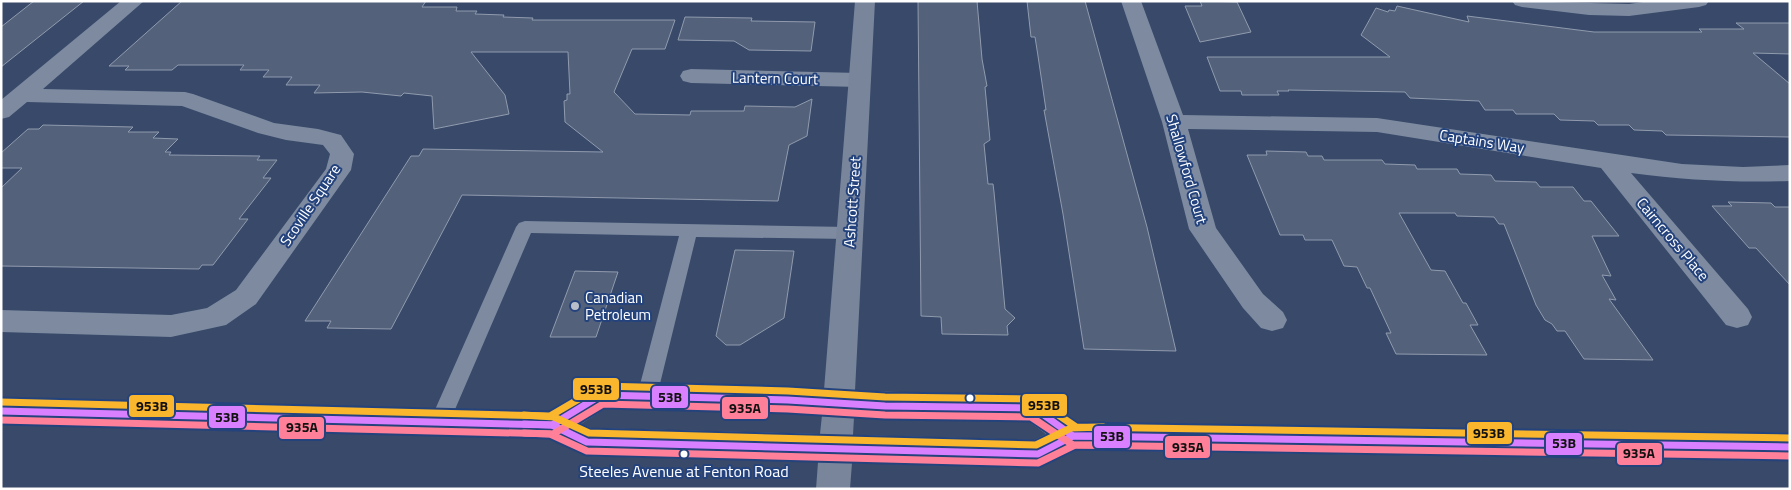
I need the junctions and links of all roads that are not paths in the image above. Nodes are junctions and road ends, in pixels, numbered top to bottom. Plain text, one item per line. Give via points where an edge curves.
1 (134, 1) edge
2 (865, 1) edge
3 (1131, 1) edge
4 (1522, 1) edge
5 (1699, 1) edge
6 (691, 76) dead end
7 (860, 80) junction
8 (22, 95) junction
9 (1, 112) edge
10 (1174, 122) junction
11 (1610, 162) junction
12 (1790, 173) edge
13 (689, 231) junction
14 (850, 233) junction
15 (1737, 317) dead end
16 (1272, 320) dead end
17 (1, 321) edge
18 (648, 396) junction
19 (838, 403) junction
20 (1, 411) edge
21 (440, 421) junction
22 (552, 425) junction
23 (1073, 436) junction
24 (1790, 447) edge
25 (835, 448) junction
26 (832, 489) edge

1 - 8 street
2 - 7 main road, Ashcott Street
3 - 10 street, Shallowford Court
4 - 5 street via 1629,10
6 - 7 street, Lantern Court
7 - 14 main road, Ashcott Street
8 - 9 street
8 - 17 street, Scoville Square via 185,99 286,134 332,140 342,154 338,170 246,297 215,317 171,326
10 - 11 street, Captains Way via 1377,124
10 - 16 street, Shallowford Court via 1203,229 1253,301
11 - 12 street, Captains Way via 1682,172
11 - 15 street, Cairncross Place
13 - 14 lane
13 - 18 lane
13 - 21 lane via 525,227
14 - 19 main road, Ashcott Street
18 - 19 main road
18 - 22 main road via 601,395
19 - 23 main road via 1034,408
19 - 25 main road, Ashcott Street
20 - 21 main road
21 - 22 main road
22 - 25 main road via 587,442
23 - 24 main road
23 - 25 main road via 1038,454
25 - 26 main road, Ashcott Street

